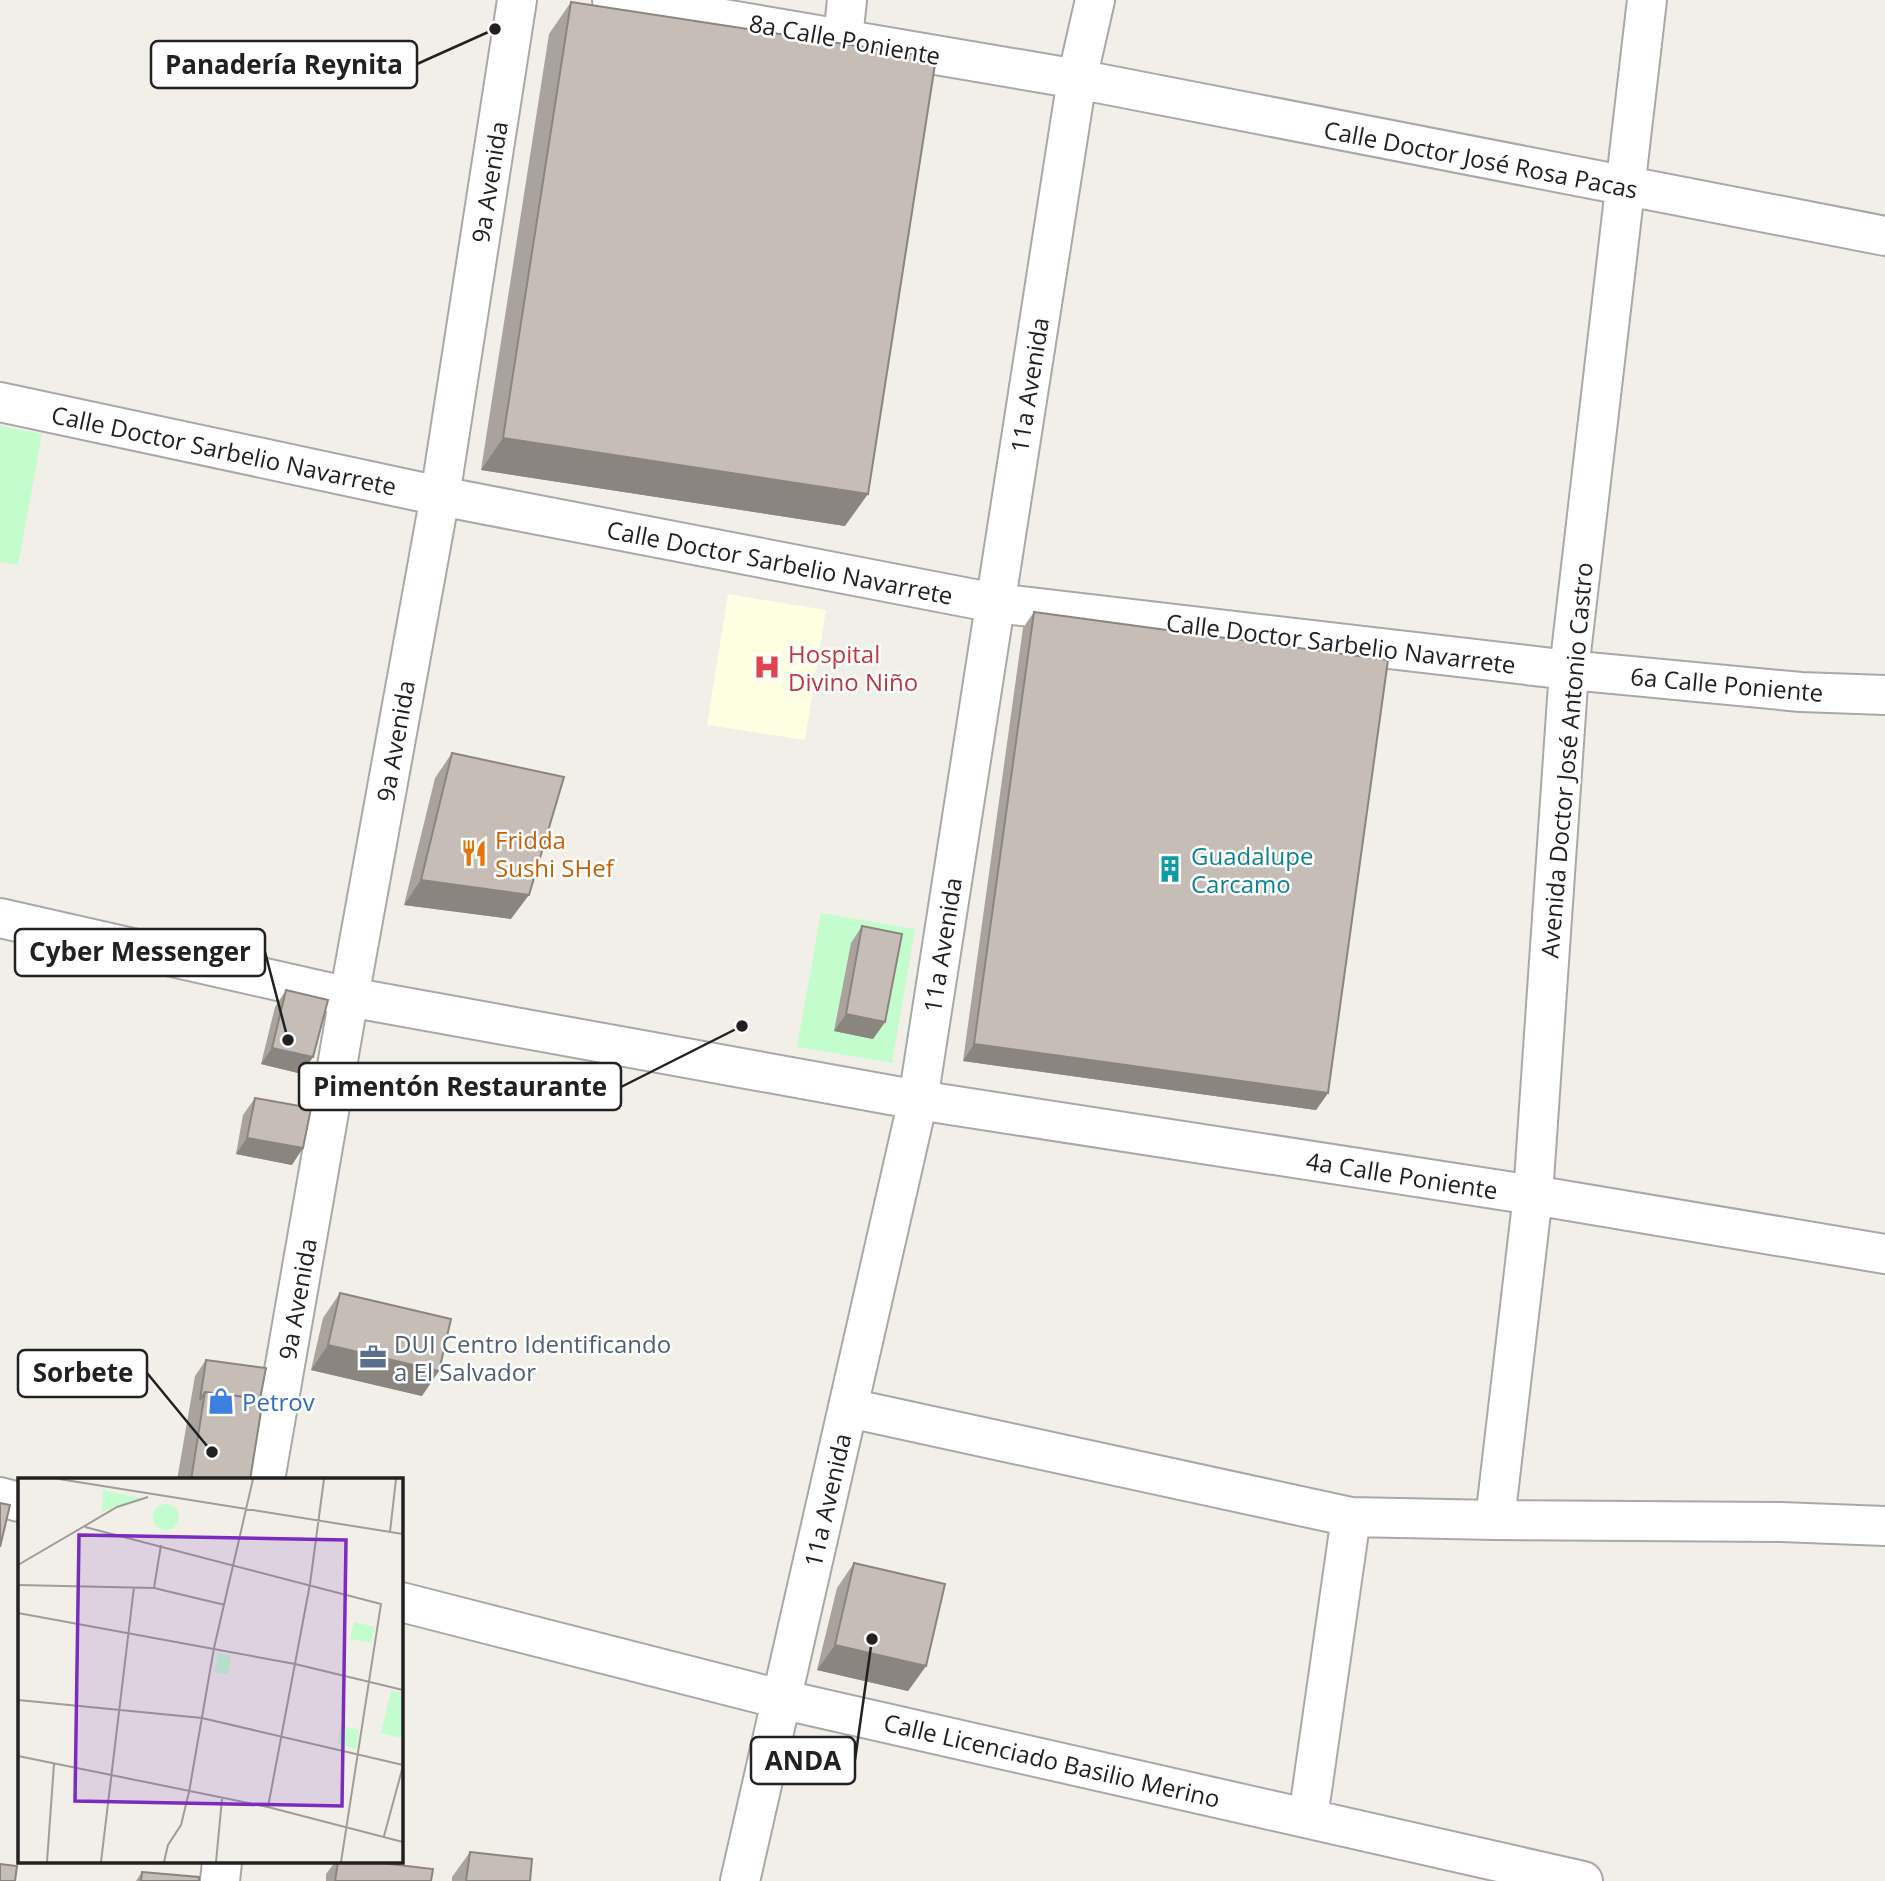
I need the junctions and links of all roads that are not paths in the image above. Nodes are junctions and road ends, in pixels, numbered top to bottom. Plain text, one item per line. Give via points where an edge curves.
1 (517, 0) edge
2 (612, 0) edge
3 (846, 0) edge
4 (1095, 0) edge
5 (1647, 0) edge
6 (843, 38) junction
7 (1077, 79) junction
8 (1626, 187) junction
9 (1885, 236) edge
10 (0, 402) edge
11 (440, 496) junction
12 (995, 603) junction
13 (1569, 670) junction
14 (1885, 695) edge
15 (0, 918) edge
16 (349, 997) junction
17 (918, 1100) junction
18 (1533, 1195) junction
19 (1885, 1254) edge
20 (849, 1408) junction
21 (265, 1478) edge
22 (0, 1497) edge
23 (18, 1502) edge
24 (1351, 1517) junction
25 (1495, 1520) junction
26 (1885, 1525) edge
27 (402, 1602) edge
28 (780, 1699) junction
29 (1308, 1818) junction
30 (740, 1881) edge
31 (1583, 1881) edge

1 - 11 street, 9a Avenida
2 - 6 street, 8a Calle Poniente
3 - 6 street
4 - 7 street, 11a Avenida
5 - 8 street, Avenida Doctor José Antonio Castro
6 - 7 street, 8a Calle Poniente
7 - 8 street, Calle Doctor José Rosa Pacas
7 - 12 street, 11a Avenida
8 - 9 street, Calle Doctor José Rosa Pacas
8 - 13 street, Avenida Doctor José Antonio Castro
10 - 11 street, Calle Doctor Sarbelio Navarrete
11 - 12 street, Calle Doctor Sarbelio Navarrete
11 - 16 street, 9a Avenida
12 - 13 street, Calle Doctor Sarbelio Navarrete
12 - 17 street, 11a Avenida
13 - 14 street, 6a Calle Poniente via 1801,692
13 - 18 street, Avenida Doctor José Antonio Castro
15 - 16 street
16 - 17 street, 4a Calle Poniente
16 - 21 street, 9a Avenida
17 - 18 street, 4a Calle Poniente
17 - 20 street, 11a Avenida
18 - 19 street, 4a Calle Poniente
18 - 25 street, Avenida Doctor José Antonio Castro
20 - 24 street
20 - 28 street, 11a Avenida
22 - 23 street
24 - 25 street
24 - 29 street
25 - 26 street
27 - 28 street, Calle Licenciado Basilio Merino
28 - 29 street, Calle Licenciado Basilio Merino
28 - 30 street, 11a Avenida
29 - 31 street, Calle Licenciado Basilio Merino

